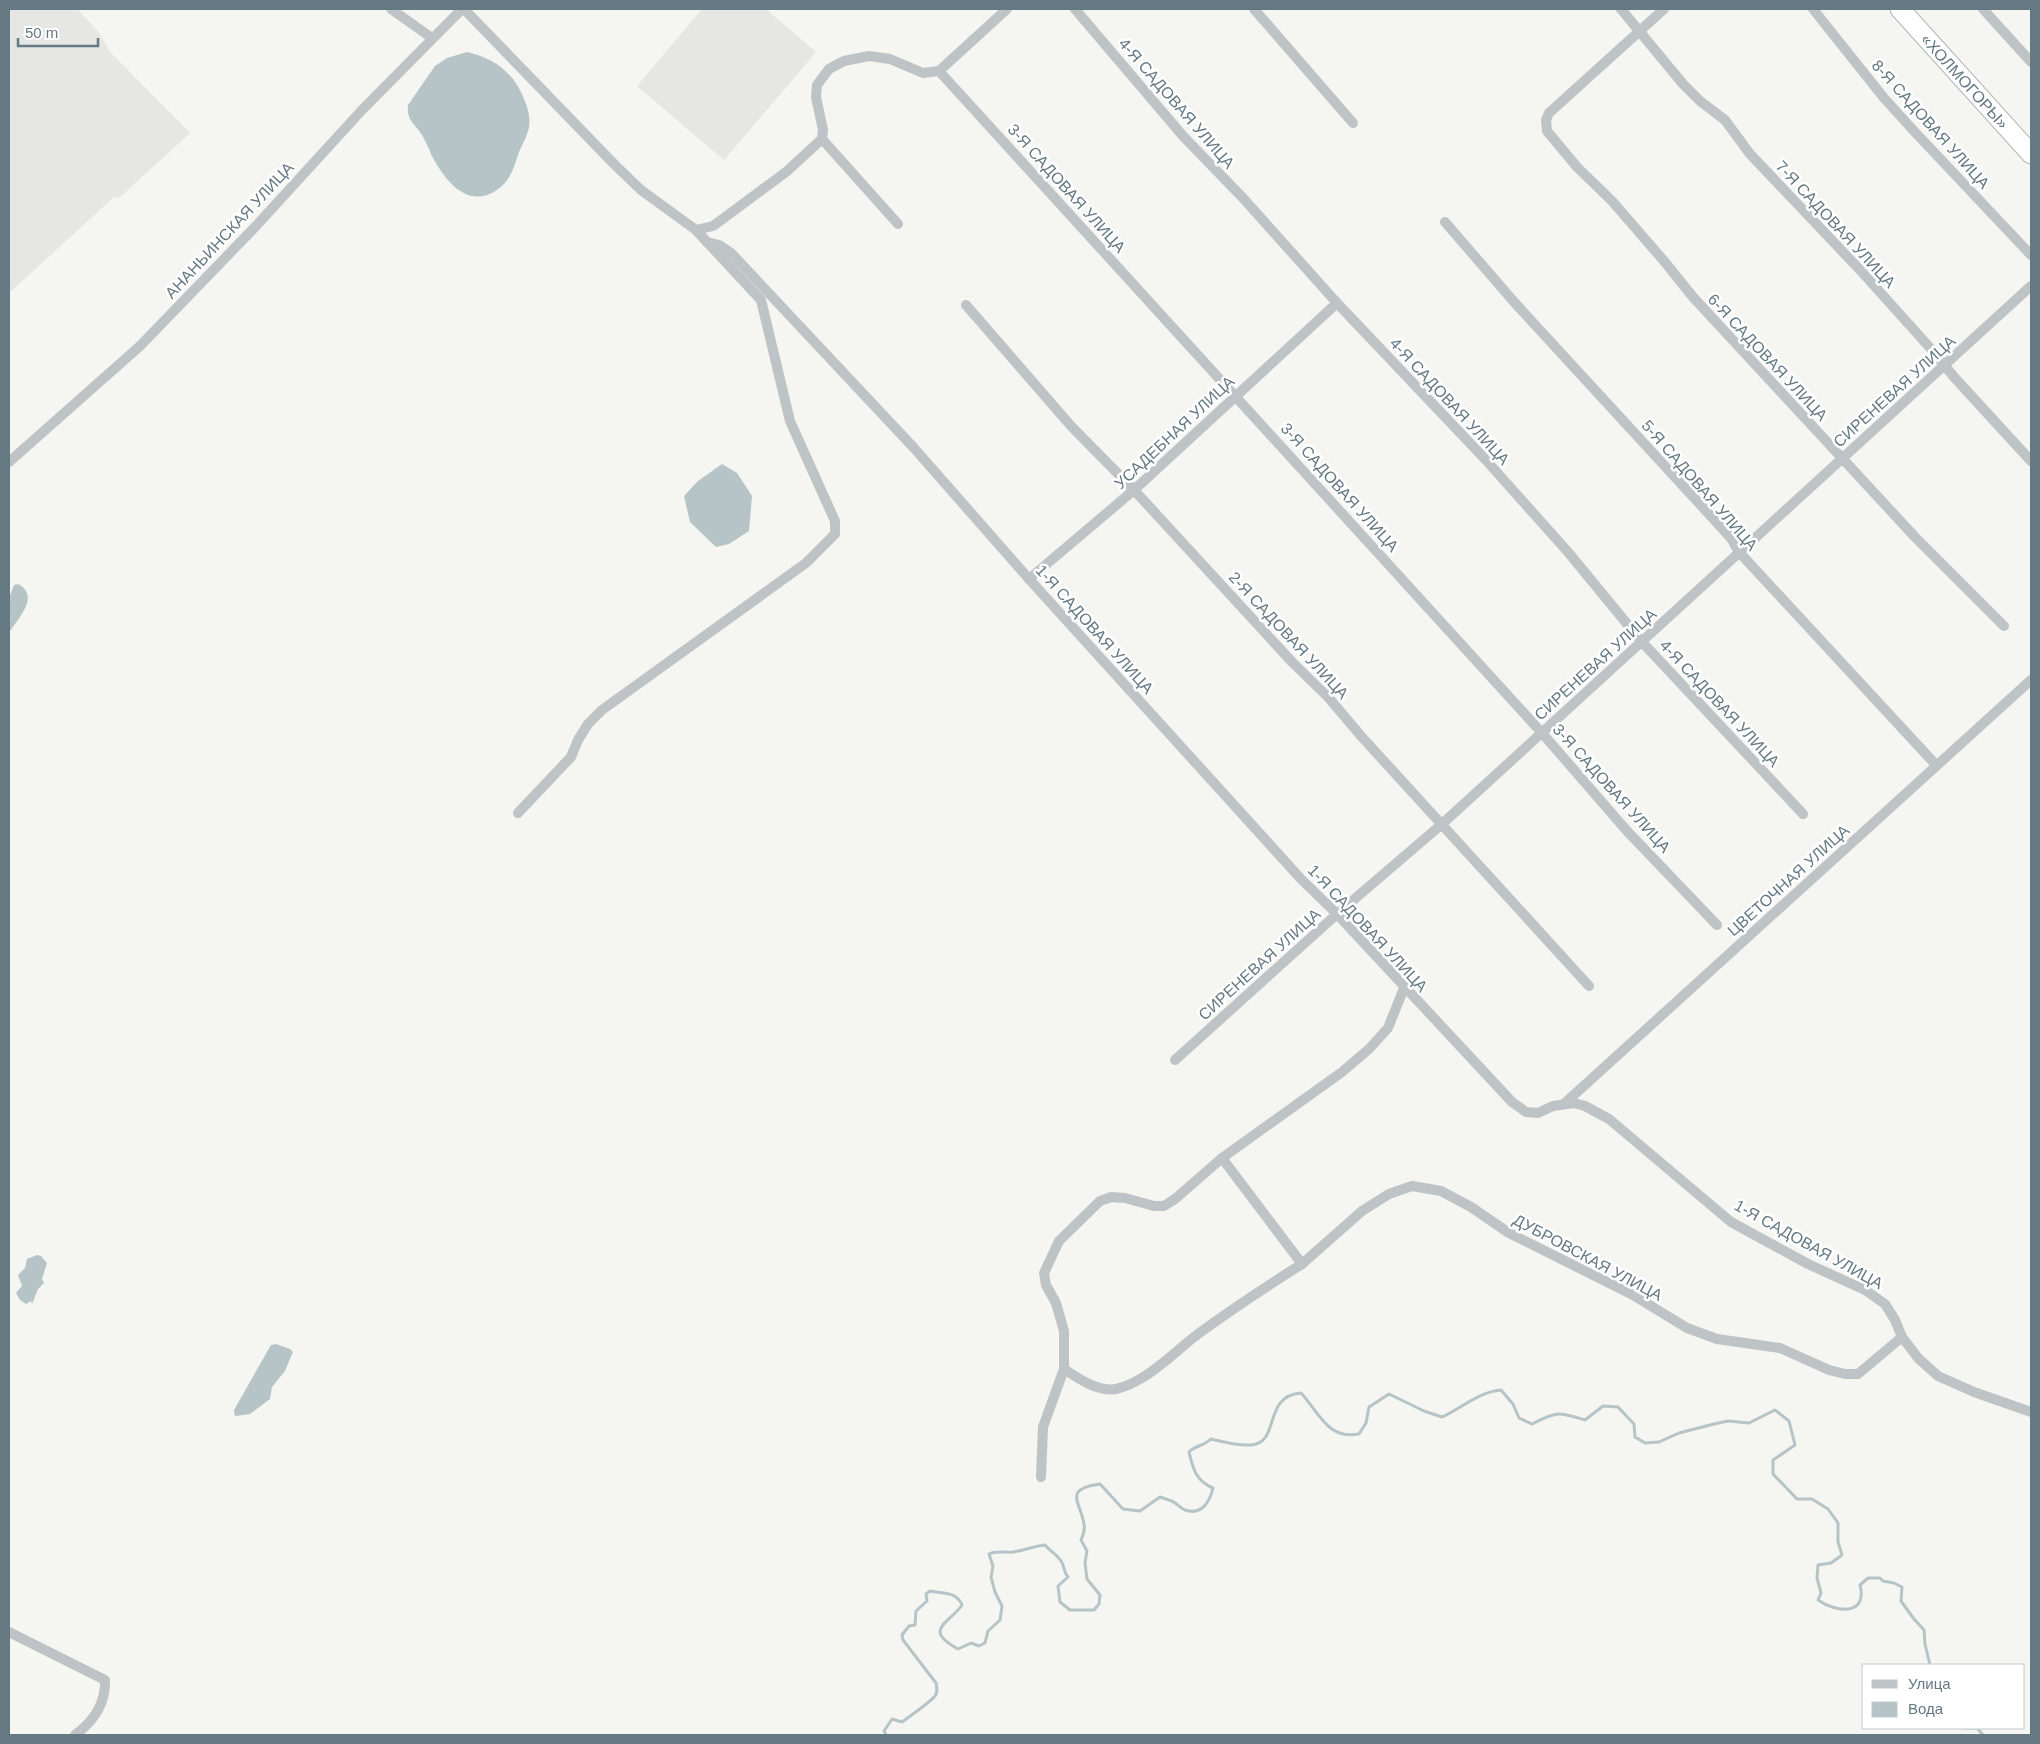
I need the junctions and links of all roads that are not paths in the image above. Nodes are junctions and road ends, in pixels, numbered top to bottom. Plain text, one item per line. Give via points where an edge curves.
1 (392, 9) edge
2 (463, 9) edge
3 (1007, 9) edge
4 (1075, 9) edge
5 (1254, 9) edge
6 (1621, 9) edge
7 (1664, 9) edge
8 (1812, 9) edge
9 (1900, 9) edge
10 (1982, 9) edge
11 (1640, 30) junction
12 (432, 38) junction
13 (2031, 62) edge
14 (940, 71) junction
15 (1354, 123) dead end
16 (822, 139) junction
17 (2031, 154) edge
18 (1445, 222) dead end
19 (898, 224) dead end
20 (696, 230) junction
21 (707, 242) junction
22 (2031, 255) edge
23 (2031, 286) edge
24 (761, 300) junction
25 (778, 302) junction
26 (1337, 303) junction
27 (966, 305) dead end
28 (1945, 366) junction
29 (1236, 395) junction
30 (1842, 458) junction
31 (2031, 461) edge
32 (9, 462) edge
33 (1134, 490) junction
34 (1739, 552) junction
35 (1029, 580) junction
36 (2004, 626) dead end
37 (1642, 642) junction
38 (2031, 680) edge
39 (1542, 733) junction
40 (1936, 765) junction
41 (518, 812) dead end
42 (1803, 814) dead end
43 (1442, 824) junction
44 (1337, 914) junction
45 (1717, 925) dead end
46 (1588, 986) dead end
47 (1404, 988) junction
48 (1175, 1060) dead end
49 (1565, 1103) junction
50 (1222, 1158) junction
51 (1302, 1264) junction
52 (1902, 1337) junction
53 (1064, 1369) junction
54 (2031, 1412) edge
55 (1040, 1477) dead end
56 (9, 1632) edge
57 (75, 1735) edge

1 - 12 street
2 - 12 street, АНАНЬИНСКАЯ УЛИЦА
2 - 20 street via 641,190
3 - 14 street
4 - 26 street, 4-Я САДОВАЯ УЛИЦА via 1183,136
5 - 15 street
6 - 11 street, 7-Я САДОВАЯ УЛИЦА
7 - 11 street
8 - 22 street, 8-Я САДОВАЯ УЛИЦА via 1907,124
9 - 17 highway, «ХОЛМОГОРЫ»
10 - 13 street
11 - 28 street, 7-Я САДОВАЯ УЛИЦА via 1683,84 1724,120 1750,154
11 - 30 street, 6-Я САДОВАЯ УЛИЦА via 1548,113 1547,131 1577,167 1612,201 1693,297
12 - 32 street, АНАНЬИНСКАЯ УЛИЦА via 140,346
14 - 16 street via 923,73 890,59 868,56 837,64 823,75 817,85 816,104
14 - 29 street, 3-Я САДОВАЯ УЛИЦА
16 - 19 street
16 - 20 street via 786,172 728,215 712,226
18 - 34 street, 5-Я САДОВАЯ УЛИЦА via 1731,538
20 - 21 street
21 - 24 street
21 - 25 street, 1-Я САДОВАЯ УЛИЦА via 731,253
23 - 28 street, СИРЕНЕВАЯ УЛИЦА
24 - 25 street
24 - 41 street via 790,421 836,521 835,534 806,563 602,710 588,724 570,757
25 - 35 street, 1-Я САДОВАЯ УЛИЦА via 914,448
26 - 29 street, УСАДЕБНАЯ УЛИЦА
26 - 37 street, 4-Я САДОВАЯ УЛИЦА via 1485,459
27 - 33 street, 2-Я САДОВАЯ УЛИЦА via 1072,426
28 - 30 street, СИРЕНЕВАЯ УЛИЦА
28 - 31 street, 7-Я САДОВАЯ УЛИЦА
29 - 33 street, УСАДЕБНАЯ УЛИЦА
29 - 39 street, 3-Я САДОВАЯ УЛИЦА
30 - 34 street, СИРЕНЕВАЯ УЛИЦА
30 - 36 street, 6-Я САДОВАЯ УЛИЦА
33 - 35 street, УСАДЕБНАЯ УЛИЦА
33 - 43 street, 2-Я САДОВАЯ УЛИЦА
34 - 37 street, СИРЕНЕВАЯ УЛИЦА
34 - 40 street, 5-Я САДОВАЯ УЛИЦА
35 - 44 street, 1-Я САДОВАЯ УЛИЦА via 1301,879
37 - 39 street, СИРЕНЕВАЯ УЛИЦА
37 - 42 street, 4-Я САДОВАЯ УЛИЦА
38 - 40 street, ЦВЕТОЧНАЯ УЛИЦА
39 - 43 street, СИРЕНЕВАЯ УЛИЦА
39 - 45 street, 3-Я САДОВАЯ УЛИЦА via 1627,831
40 - 49 street, ЦВЕТОЧНАЯ УЛИЦА
43 - 44 street, СИРЕНЕВАЯ УЛИЦА
43 - 46 street, 2-Я САДОВАЯ УЛИЦА
44 - 47 street, 1-Я САДОВАЯ УЛИЦА
44 - 48 street, СИРЕНЕВАЯ УЛИЦА
47 - 49 street, 1-Я САДОВАЯ УЛИЦА via 1512,1102 1526,1112 1538,1113
47 - 50 street via 1388,1028 1369,1049
49 - 52 street, 1-Я САДОВАЯ УЛИЦА via 1585,1106 1609,1119 1731,1222 1808,1264 1865,1290 1885,1304
50 - 51 street
50 - 53 street via 1164,1206 1125,1198 1111,1197 1100,1201 1059,1241 1044,1273 1064,1331
51 - 52 street, ДУБРОВСКАЯ УЛИЦА via 1362,1211 1389,1194 1412,1186 1441,1191 1509,1233 1633,1295 1687,1328 1718,1339 1780,1348 1829,1370 1858,1374
51 - 53 street, ДУБРОВСКАЯ УЛИЦА via 1196,1335 1136,1381 1116,1389 1101,1389
52 - 54 street, 1-Я САДОВАЯ УЛИЦА via 1938,1376
53 - 55 street via 1043,1427
56 - 57 street via 105,1680 106,1693 100,1707 90,1724

